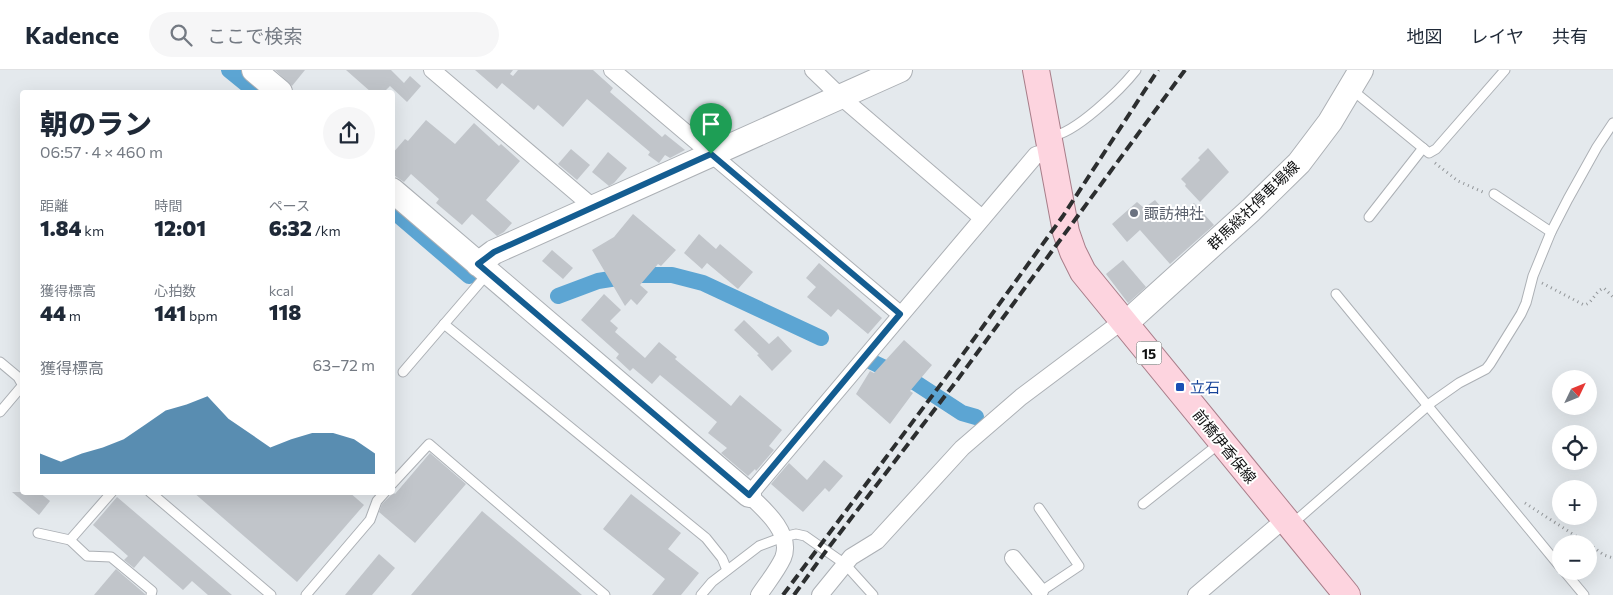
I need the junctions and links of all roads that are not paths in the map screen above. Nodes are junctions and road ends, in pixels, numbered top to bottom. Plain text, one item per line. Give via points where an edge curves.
1 (254, 70) edge
2 (432, 70) edge
3 (612, 70) edge
4 (813, 70) edge
5 (900, 70) edge
6 (1036, 70) edge
7 (1136, 70) edge
8 (1504, 70) edge
9 (1356, 80) edge
10 (278, 90) edge
11 (841, 97) junction
12 (1613, 123) edge
13 (1050, 143) junction
14 (1426, 151) junction
15 (711, 154) junction
16 (395, 193) edge
17 (1494, 194) road end
18 (593, 207) junction
19 (1369, 217) dead end
20 (982, 218) junction
21 (1551, 232) junction
22 (483, 268) junction
23 (1336, 294) dead end
24 (900, 314) junction
25 (444, 324) junction
26 (1125, 324) junction
27 (0, 362) edge
28 (403, 372) dead end
29 (20, 381) edge
30 (20, 387) edge
31 (1428, 406) junction
32 (0, 412) edge
33 (1222, 441) junction
34 (395, 481) edge
35 (109, 495) edge
36 (153, 495) edge
37 (382, 495) edge
38 (749, 495) junction
39 (1142, 504) dead end
40 (1039, 508) dead end
41 (1288, 522) junction
42 (38, 533) dead end
43 (782, 537) junction
44 (70, 540) junction
45 (1552, 557) edge
46 (1014, 558) dead end
47 (845, 564) junction
48 (727, 570) junction
49 (1572, 580) edge
50 (1037, 593) edge
51 (152, 595) edge
52 (270, 595) edge
53 (306, 595) edge
54 (604, 595) edge
55 (701, 595) edge
56 (759, 595) edge
57 (820, 595) edge
58 (873, 595) edge
59 (1196, 595) edge
60 (1348, 595) edge
61 (1584, 595) edge

1 - 10 street
2 - 18 street
3 - 15 street
4 - 11 street
5 - 11 street
6 - 13 main road, 前橋伊香保線 / 15
7 - 13 lane via 1093,112
8 - 14 lane via 1436,150
9 - 14 lane
9 - 26 street, 群馬総社停車場線 via 1320,136 1283,178
11 - 15 street
11 - 20 street
12 - 21 lane
13 - 20 street
13 - 26 main road, 前橋伊香保線 / 15 via 1066,232 1077,261
14 - 19 lane
15 - 18 street
15 - 24 street
16 - 22 street
17 - 21 lane
18 - 22 street via 494,252
20 - 24 street
21 - 31 lane via 1521,314 1490,364
22 - 25 lane
22 - 38 street
23 - 31 lane
24 - 38 street
25 - 28 lane
25 - 48 lane via 706,538
26 - 33 main road, 前橋伊香保線 / 15
26 - 47 street via 1113,328 1021,397 962,448 877,541
27 - 29 lane
30 - 32 lane
31 - 41 lane
31 - 45 lane
33 - 39 lane
33 - 41 main road, 前橋伊香保線 / 15
34 - 54 lane via 429,444
35 - 44 lane
36 - 52 lane
37 - 53 lane via 370,520
38 - 43 street via 767,512
40 - 50 lane via 1078,566
41 - 59 street
41 - 60 main road, 前橋伊香保線 / 15
42 - 44 lane
43 - 47 lane via 805,536
43 - 48 lane via 759,546
43 - 56 street via 783,558
44 - 51 lane via 86,556 112,557 152,591
46 - 50 street
47 - 57 street
47 - 58 lane
48 - 55 lane
49 - 61 lane

